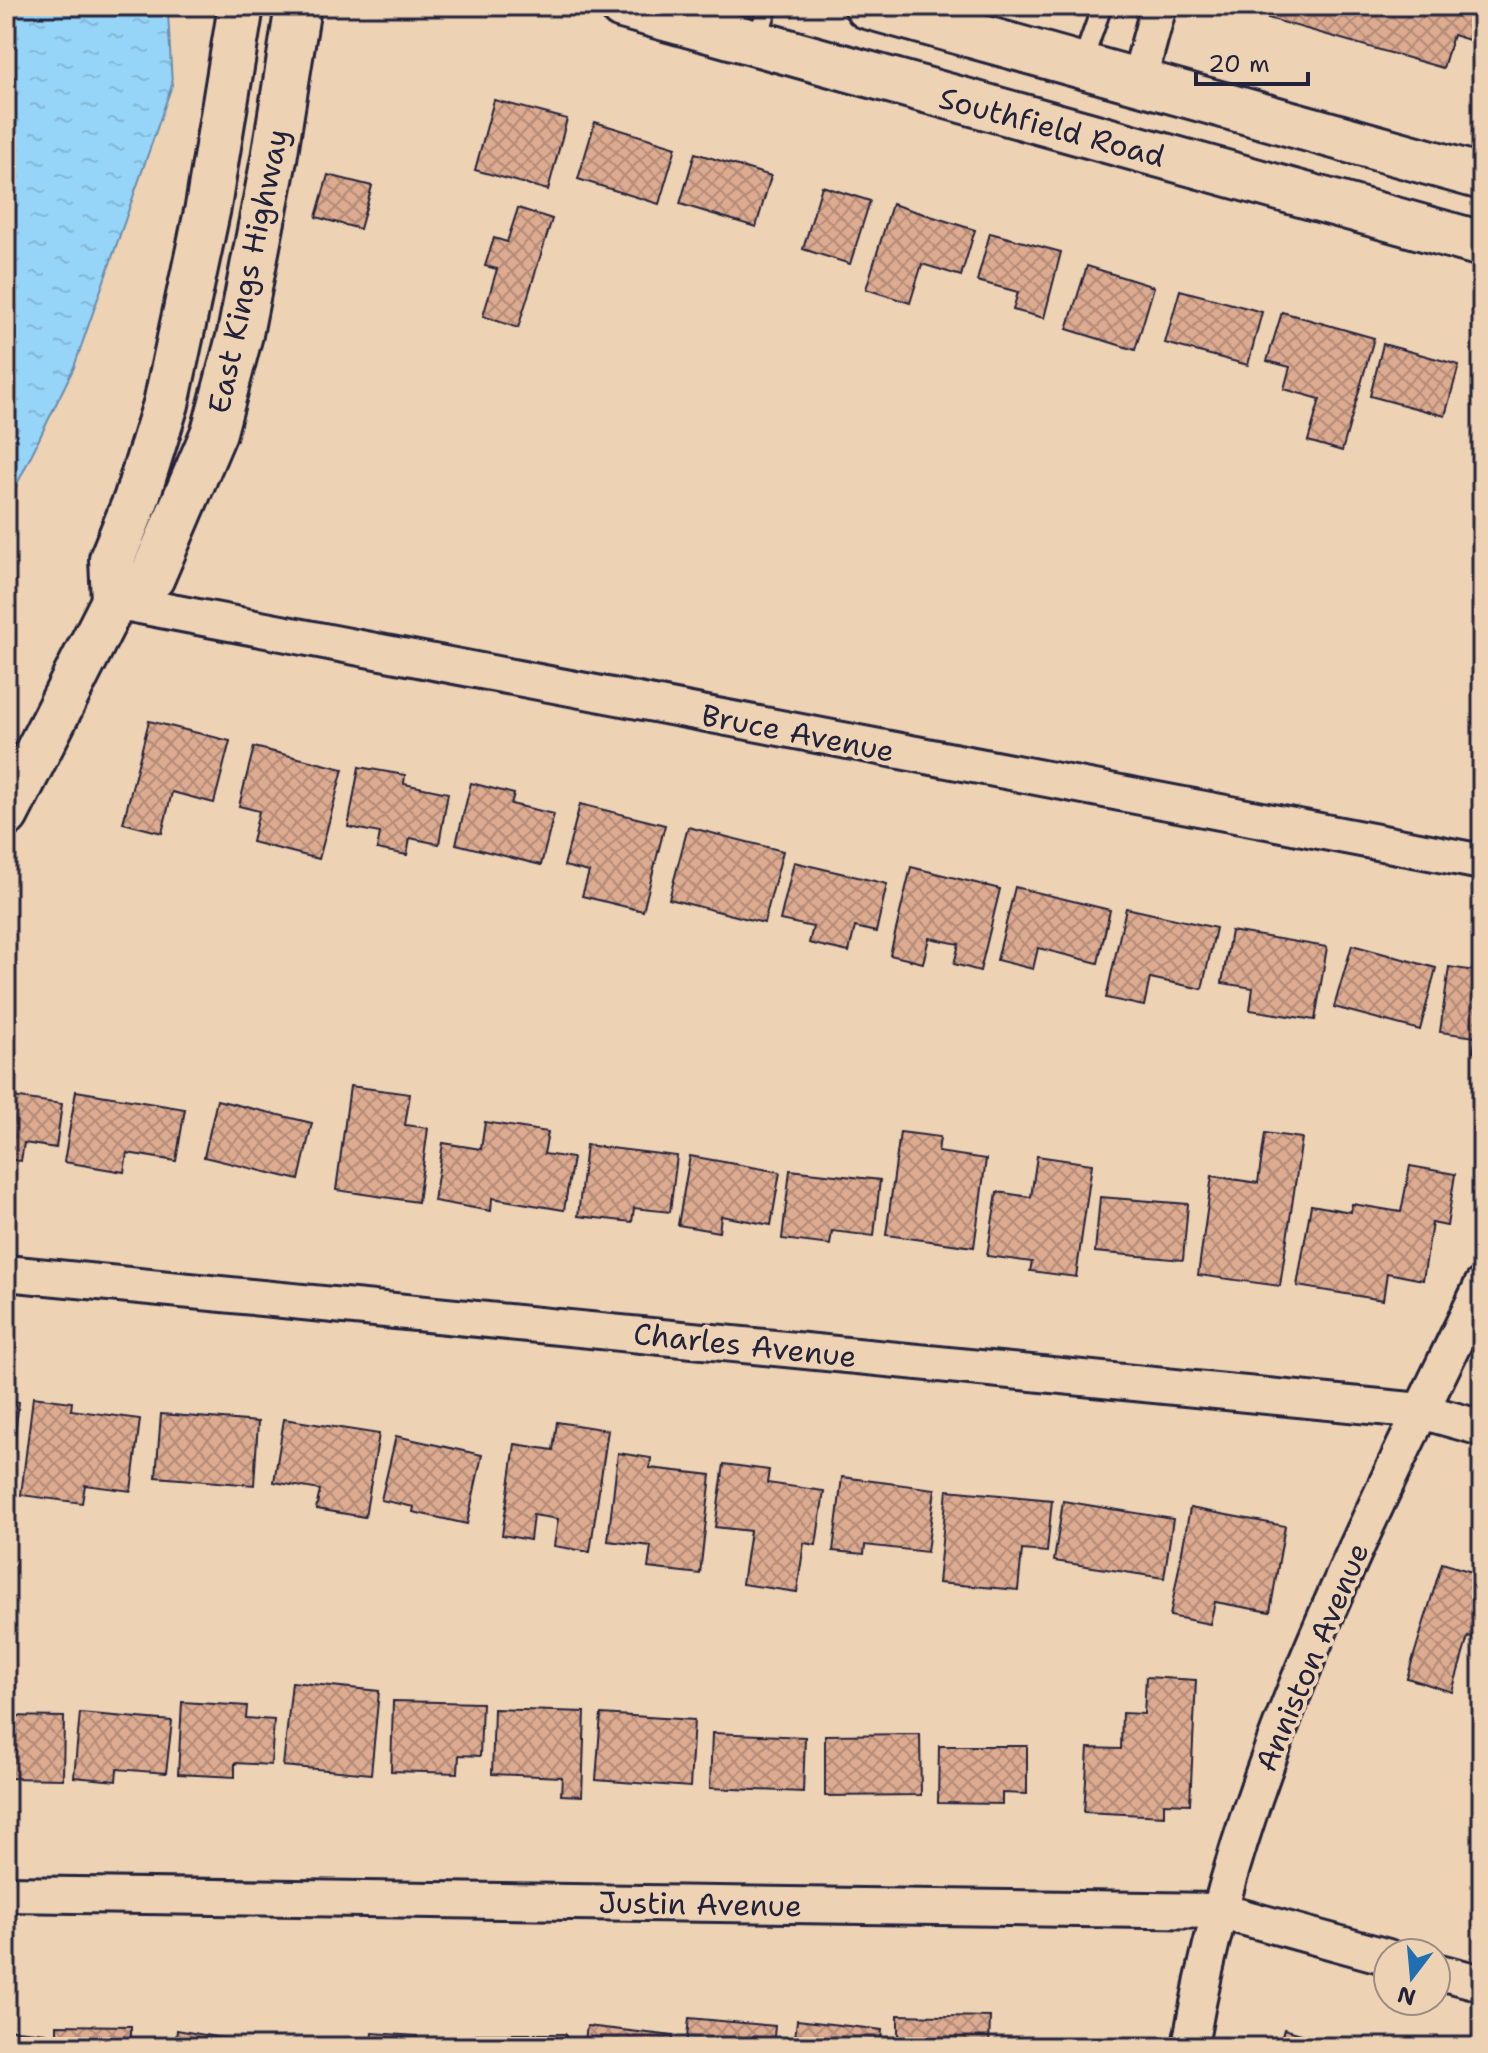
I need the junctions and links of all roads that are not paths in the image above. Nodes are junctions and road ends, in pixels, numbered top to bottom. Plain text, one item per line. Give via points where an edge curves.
1 (241, 6) edge
2 (298, 6) edge
3 (622, 6) edge
4 (867, 6) edge
5 (1102, 6) edge
6 (1159, 6) edge
7 (762, 25) edge
8 (1081, 66) junction
9 (1138, 83) junction
10 (1422, 160) junction
11 (1482, 177) edge
12 (1403, 223) junction
13 (1482, 244) edge
14 (114, 601) junction
15 (6, 814) edge
16 (1482, 862) edge
17 (6, 1273) edge
18 (1482, 1285) edge
19 (1421, 1411) junction
20 (1482, 1428) edge
21 (6, 1894) edge
22 (1220, 1911) junction
23 (1372, 1953) edge
24 (1452, 1975) edge
25 (1482, 1983) edge
26 (1190, 2047) edge

1 - 14 main road, East Kings Highway via 208,207 166,404 112,559
2 - 14 main road, East Kings Highway via 251,276 214,432 152,577
3 - 7 main road, Southfield Road
4 - 8 main road
5 - 8 lane
6 - 9 street
7 - 12 main road, Southfield Road
8 - 9 main road
9 - 10 main road
10 - 11 main road
10 - 12 main road
12 - 13 main road, Southfield Road
14 - 15 main road, East Kings Highway
14 - 16 street, Bruce Avenue
17 - 19 street, Charles Avenue
18 - 19 street, Anniston Avenue
19 - 20 street, Charles Avenue
19 - 22 street, Anniston Avenue via 1308,1651 1251,1804
21 - 22 street, Justin Avenue
22 - 23 street, Justin Avenue
22 - 26 street, Anniston Avenue
24 - 25 street

